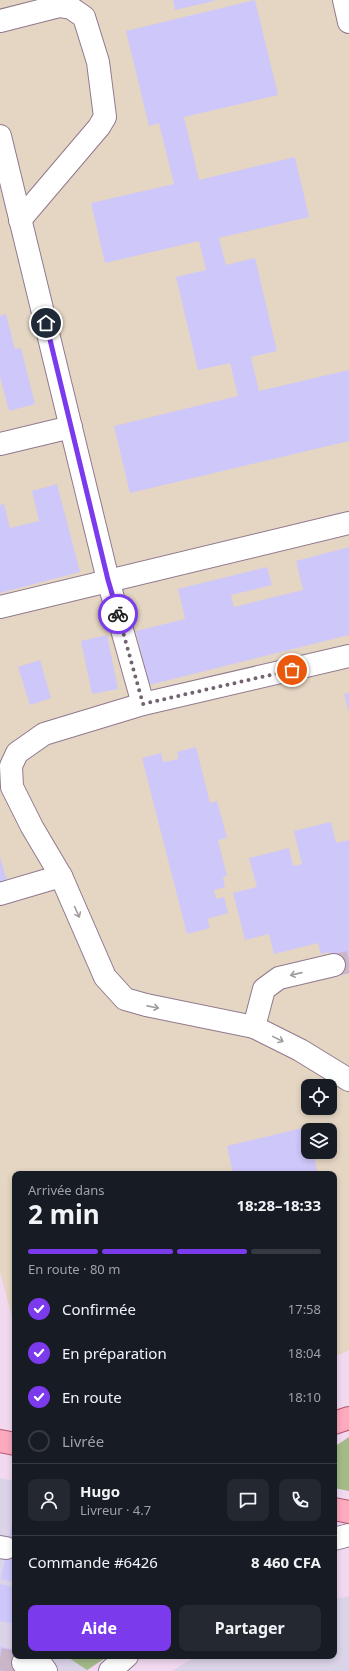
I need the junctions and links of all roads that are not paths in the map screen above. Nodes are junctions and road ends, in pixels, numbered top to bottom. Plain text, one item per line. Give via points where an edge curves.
1 (344, 0) edge
2 (0, 21) edge
3 (349, 22) edge
4 (0, 136) edge
5 (12, 211) edge
6 (70, 426) junction
7 (0, 444) edge
8 (349, 523) edge
9 (108, 580) junction
10 (0, 607) edge
11 (349, 656) edge
12 (143, 704) junction
13 (61, 876) junction
14 (0, 894) edge
15 (334, 965) tunnel mouth
16 (254, 1027) junction
17 (349, 1080) edge
18 (349, 1419) edge
19 (337, 1422) edge
20 (337, 1429) edge
21 (0, 1441) edge
22 (12, 1443) edge
23 (337, 1510) edge
24 (349, 1512) edge
25 (349, 1535) edge
26 (337, 1538) edge
27 (124, 1659) edge
28 (110, 1671) edge

1 - 3 street
2 - 5 street via 59,6 71,8 84,17 98,62 105,117 99,127
4 - 5 street
5 - 6 street
6 - 7 street
6 - 9 street
8 - 9 street
9 - 10 street
9 - 12 street
11 - 12 street
12 - 13 street via 44,734 17,753 11,766 12,787
13 - 14 street
13 -> 16 street via 105,976 126,999
15 -> 16 street via 280,978 264,989
16 -> 17 street via 300,1050
18 - 19 main road
18 - 20 street
21 - 22 main road
23 - 24 main road
25 - 26 street
27 - 28 street

